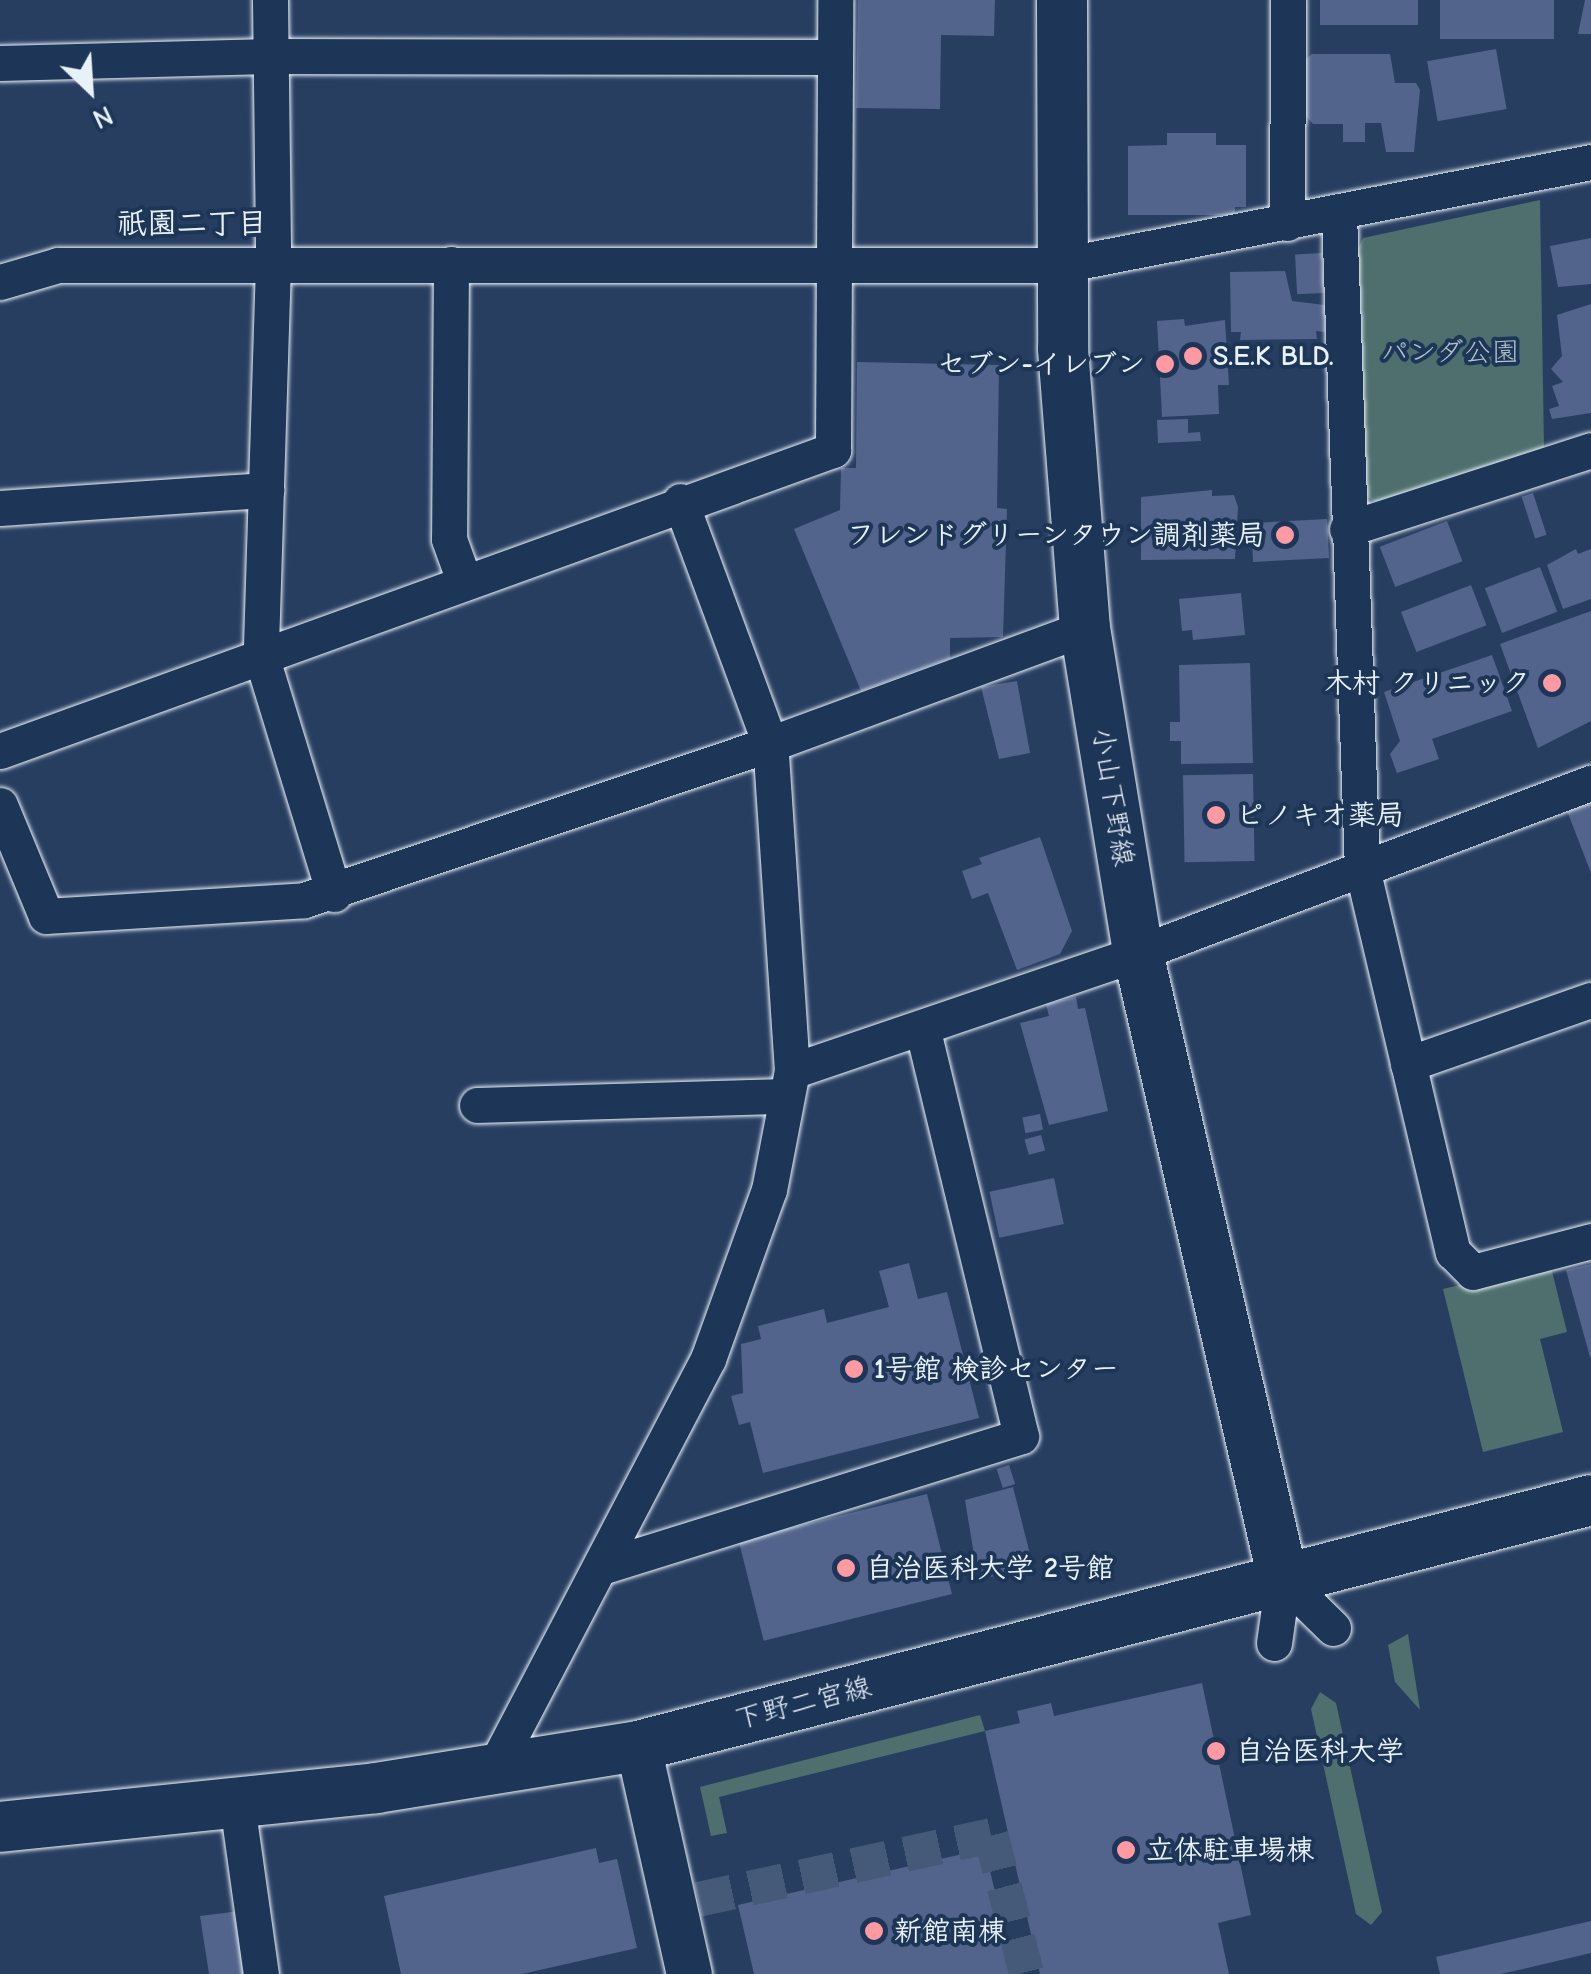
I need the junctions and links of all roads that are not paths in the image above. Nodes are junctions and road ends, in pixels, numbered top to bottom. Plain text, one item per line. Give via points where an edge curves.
1 (270, 0) edge
2 (835, 0) edge
3 (1062, 0) edge
4 (1288, 0) edge
5 (270, 56) junction
6 (835, 57) junction
7 (0, 63) edge
8 (1591, 162) edge
9 (1340, 214) junction
10 (1287, 224) junction
11 (273, 264) junction
12 (451, 264) junction
13 (834, 265) junction
14 (1062, 265) junction
15 (0, 282) edge
16 (1591, 450) edge
17 (266, 490) junction
18 (680, 501) junction
19 (0, 508) edge
20 (1347, 529) junction
21 (464, 580) junction
22 (1085, 628) junction
23 (261, 654) junction
24 (770, 744) junction
25 (0, 751) edge
26 (1591, 783) edge
27 (0, 805) edge
28 (1362, 868) junction
29 (334, 894) junction
30 (1138, 953) junction
31 (1591, 1000) edge
32 (922, 1028) junction
33 (1408, 1064) junction
34 (788, 1083) junction
35 (477, 1105) dead end
36 (1591, 1241) edge
37 (1591, 1500) edge
38 (601, 1567) junction
39 (1283, 1579) junction
40 (1333, 1628) dead end
41 (1274, 1643) dead end
42 (638, 1746) junction
43 (492, 1772) junction
44 (237, 1804) junction
45 (0, 1826) edge
46 (261, 1974) edge
47 (689, 1974) edge

1 - 5 street
2 - 6 street
3 - 14 main road, 小山下野線
4 - 10 street
5 - 6 street
5 - 7 street
5 - 11 street
6 - 13 street
8 - 9 street
9 - 10 street
9 - 20 street
10 - 14 street
11 - 12 street
11 - 15 street via 58,265
11 - 17 street
12 - 13 street
12 - 21 street via 449,539
13 - 14 street
13 - 18 street via 833,450
14 - 22 main road, 小山下野線 via 1071,494
16 - 20 street
17 - 19 street
17 - 23 street
18 - 21 street
18 - 24 street
20 - 28 street
21 - 23 street
22 - 24 street
22 - 30 main road, 小山下野線
23 - 25 street
23 - 29 street
24 - 29 street
24 - 34 street
26 - 28 street
27 - 29 street via 46,916
28 - 30 street
28 - 33 street
30 - 32 street
30 - 39 main road, 小山下野線
31 - 33 street
32 - 34 street
32 - 38 street via 1021,1436
33 - 36 street via 1453,1252 1473,1272
34 - 35 street
34 - 38 street via 769,1190 708,1359
37 - 39 main road, 下野二宮線
38 - 43 street
39 - 40 street
39 - 41 street
39 - 42 main road, 下野二宮線
42 - 43 main road, 下野二宮線
42 - 47 street via 686,1902
43 - 44 main road, 下野二宮線
44 - 45 main road, 下野二宮線
44 - 46 street

